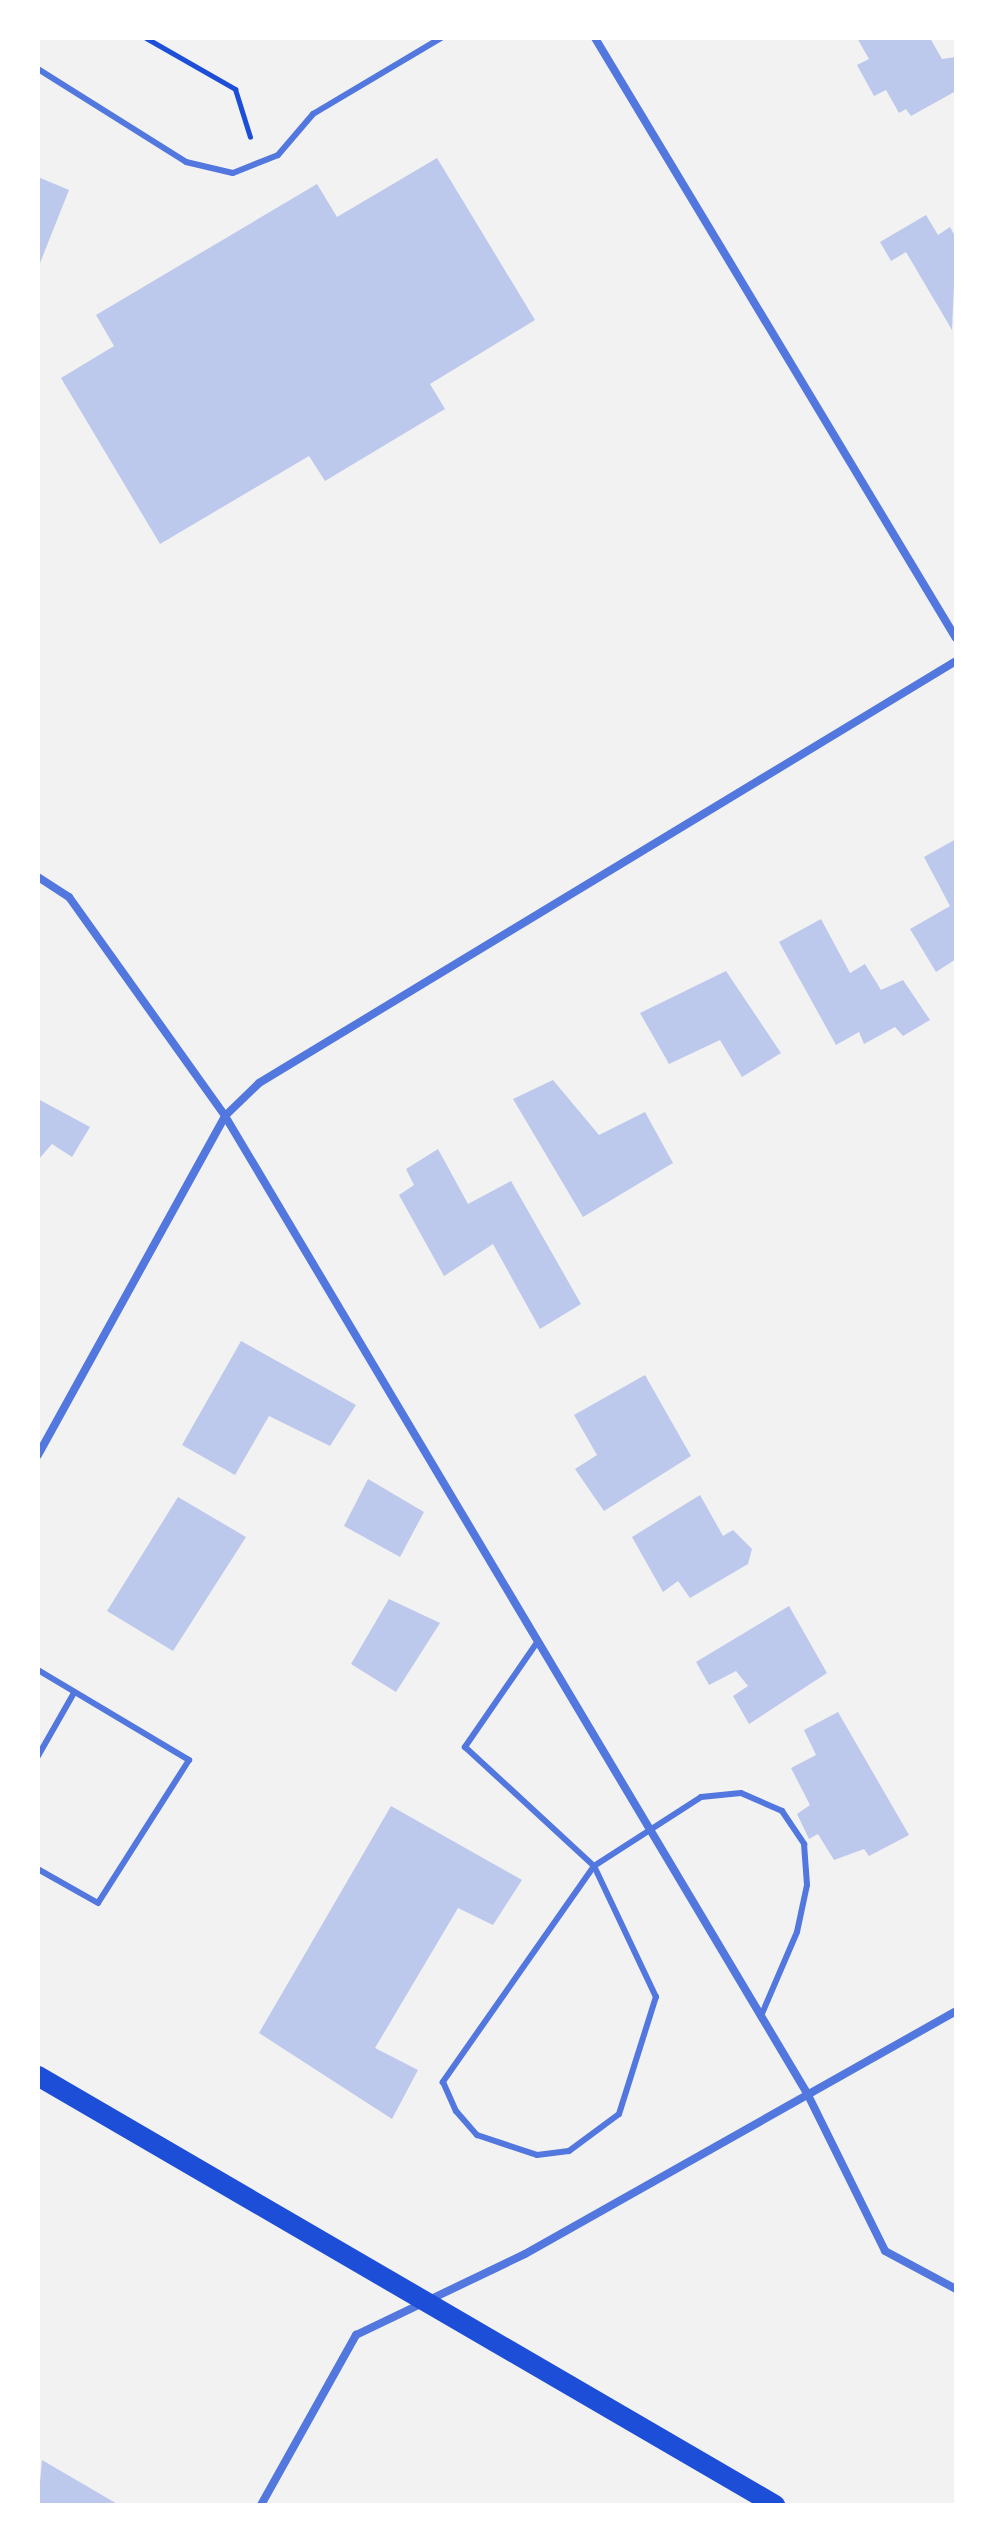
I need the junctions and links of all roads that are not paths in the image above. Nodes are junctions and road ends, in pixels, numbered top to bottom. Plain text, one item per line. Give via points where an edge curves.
1 (441, 38) edge
2 (595, 38) edge
3 (38, 69) edge
4 (956, 638) edge
5 (956, 661) edge
6 (38, 877) edge
7 (225, 1116) junction
8 (38, 1455) edge
9 (538, 1641) junction
10 (38, 1670) edge
11 (74, 1693) junction
12 (38, 1756) edge
13 (650, 1828) junction
14 (594, 1866) junction
15 (38, 1869) edge
16 (956, 2011) edge
17 (761, 2016) junction
18 (38, 2076) edge
19 (807, 2093) junction
20 (956, 2289) edge
21 (430, 2302) junction
22 (261, 2505) edge
23 (775, 2505) edge

1 - 3 lane via 313,114 278,155 233,173 186,162
2 - 4 street
5 - 7 street via 259,1083
6 - 7 street via 69,897
7 - 8 street
7 - 9 street
9 - 13 street
9 - 14 lane via 465,1747
10 - 11 lane
11 - 12 lane
11 - 15 lane via 189,1760 98,1903
13 - 14 lane
13 - 17 street
13 - 17 lane via 701,1797 741,1793 782,1811 804,1844 807,1885 797,1932
14 - 14 lane via 656,1997 633,2085 619,2114 569,2151 505,2150 477,2135 443,2082
16 - 19 street
17 - 19 street
18 - 21 main road
19 - 20 street via 885,2251
19 - 21 street
21 - 22 street via 356,2335
21 - 23 main road

